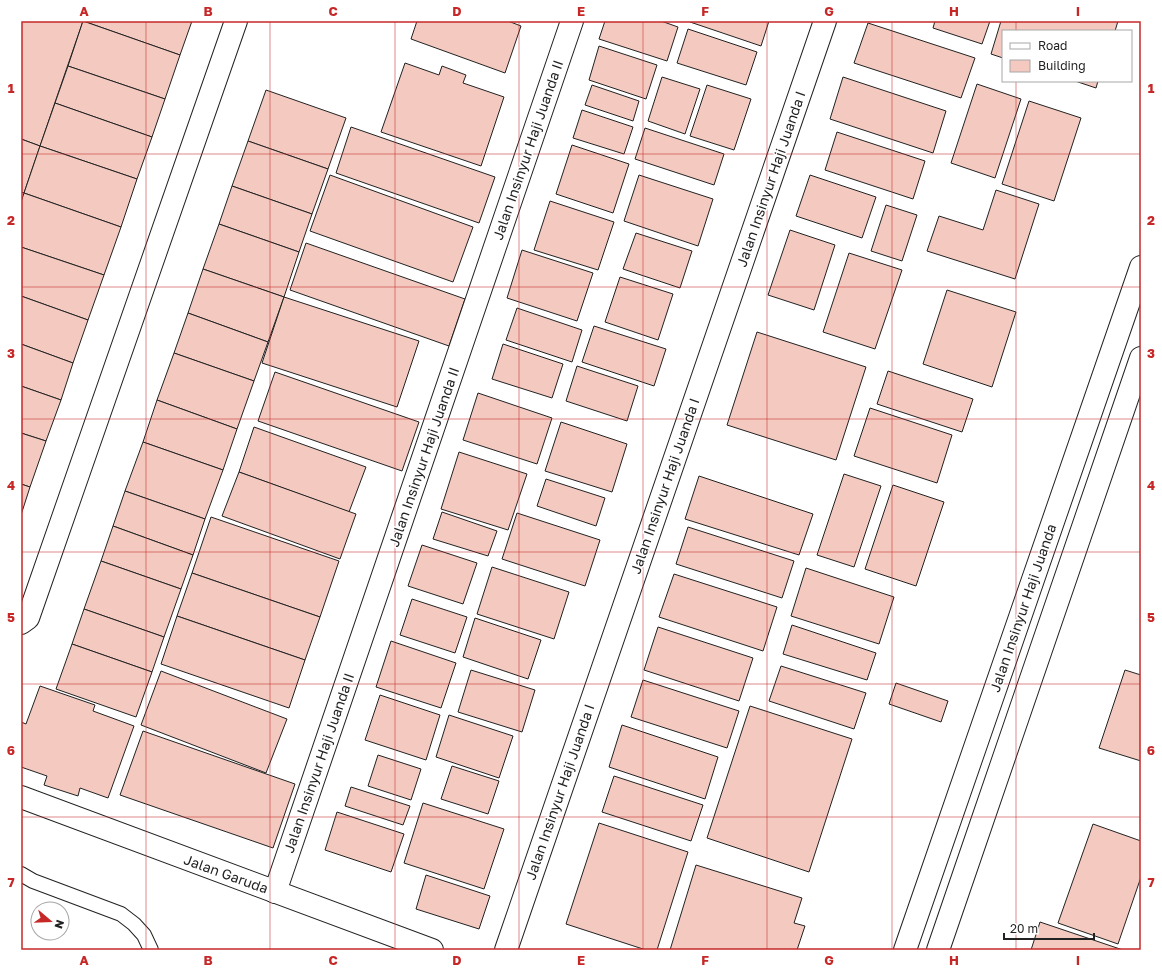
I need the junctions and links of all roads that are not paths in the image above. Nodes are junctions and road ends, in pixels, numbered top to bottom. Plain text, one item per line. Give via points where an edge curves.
1 (236, 21) edge
2 (572, 21) edge
3 (825, 21) edge
4 (1141, 267) edge
5 (1141, 358) edge
6 (21, 623) edge
7 (21, 798) edge
8 (21, 874) edge
9 (275, 892) junction
10 (151, 950) edge
11 (432, 950) edge
12 (506, 950) edge
13 (905, 950) edge
14 (938, 950) edge

1 - 6 street via 28,618
2 - 9 street, Jalan Insinyur Haji Juanda II
3 - 12 street, Jalan Insinyur Haji Juanda I
4 - 13 street, Jalan Insinyur Haji Juanda
5 - 14 street
7 - 9 street, Jalan Garuda
8 - 10 lane via 33,881 121,914 144,935
9 - 11 street, Jalan Garuda

